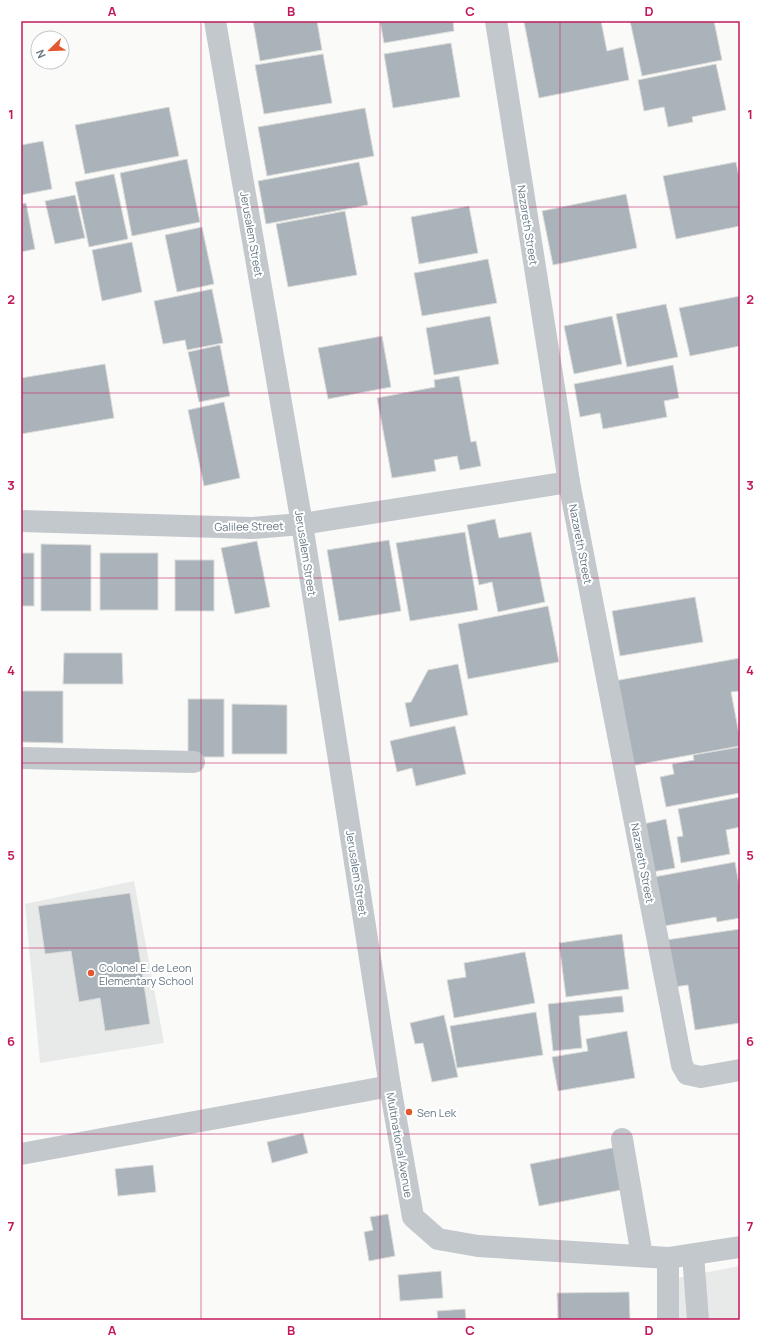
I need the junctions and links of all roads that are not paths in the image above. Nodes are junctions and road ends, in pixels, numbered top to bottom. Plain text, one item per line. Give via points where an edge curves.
1 (215, 21) edge
2 (496, 21) edge
3 (569, 482) junction
4 (21, 521) edge
5 (302, 524) junction
6 (21, 758) edge
7 (194, 762) dead end
8 (740, 1070) edge
9 (390, 1086) junction
10 (622, 1139) dead end
11 (21, 1154) edge
12 (740, 1247) edge
13 (693, 1255) junction
14 (642, 1256) junction
15 (668, 1258) junction
16 (668, 1320) edge
17 (698, 1320) edge

1 - 5 street, Jerusalem Street
2 - 3 street, Nazareth Street
3 - 5 street, Galilee Street
3 - 8 street, Nazareth Street via 682,1065 687,1074 701,1077
4 - 5 street, Galilee Street via 252,528
5 - 9 street, Jerusalem Street
6 - 7 street
9 - 11 street, Multinational Avenue
9 - 14 street, Multinational Avenue via 413,1217 438,1240 478,1246
10 - 14 street
12 - 13 street, Multinational Avenue
13 - 15 street, Multinational Avenue
13 - 17 street
14 - 15 street, Multinational Avenue
15 - 16 street

